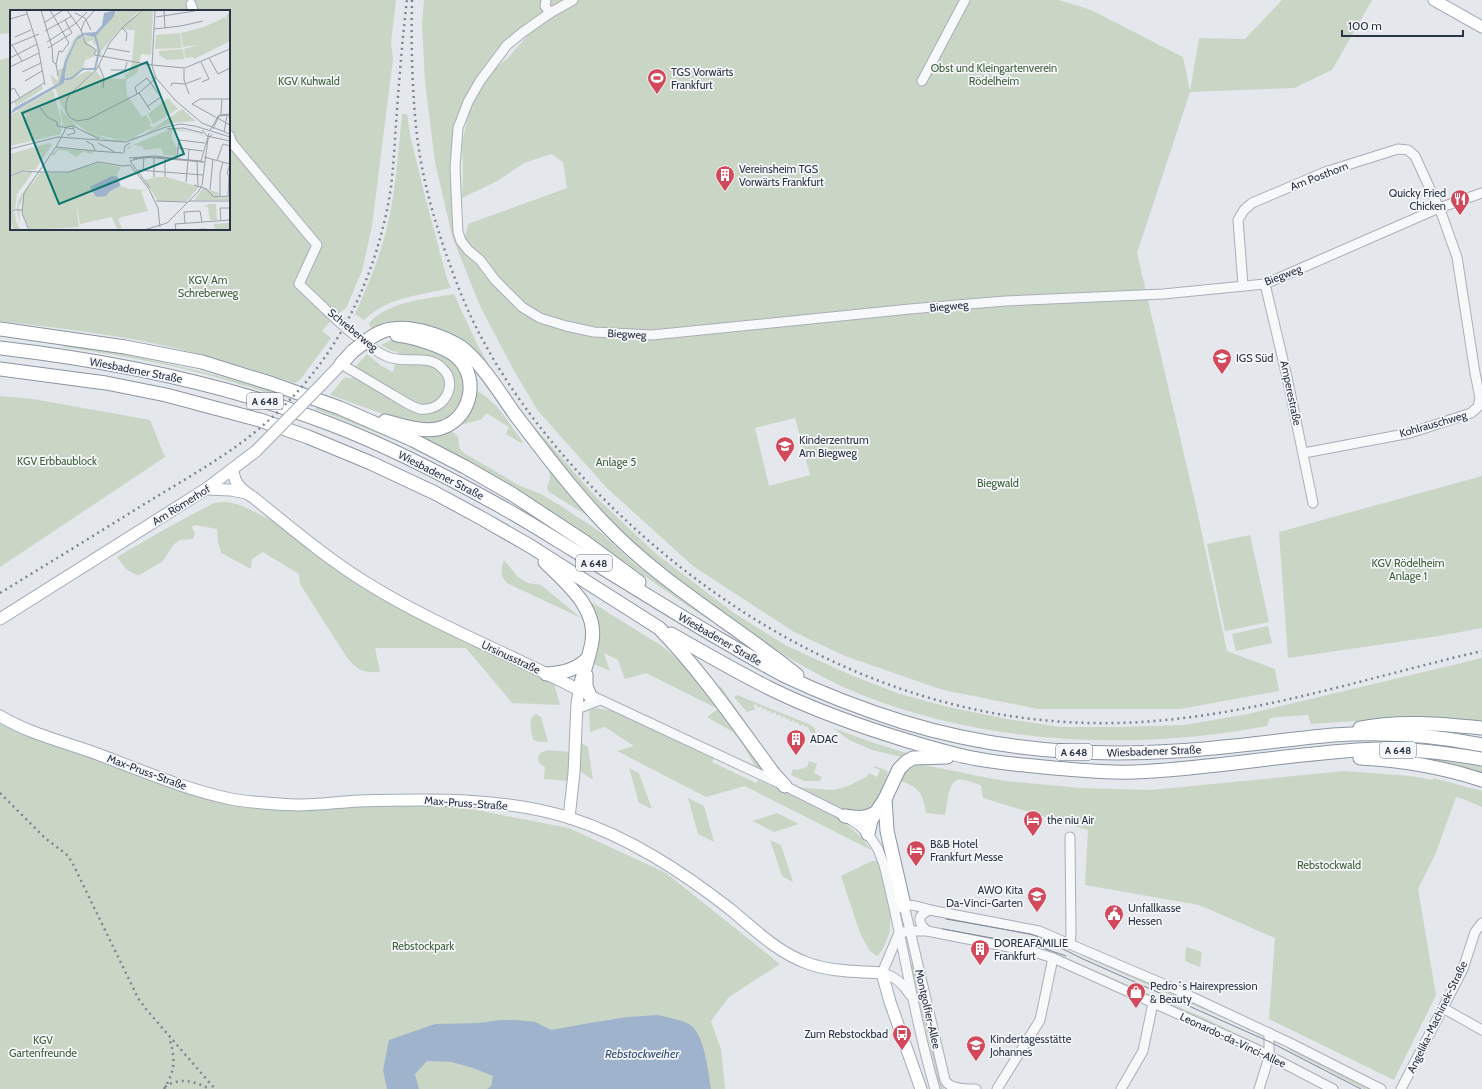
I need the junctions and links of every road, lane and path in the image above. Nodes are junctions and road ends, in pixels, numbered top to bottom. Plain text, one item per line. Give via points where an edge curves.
1 (546, 0) edge
2 (573, 0) edge
3 (965, 0) edge
4 (1434, 0) edge
5 (550, 13) junction
6 (1482, 27) edge
7 (922, 81) dead end
8 (230, 138) edge
9 (1482, 193) edge
10 (1439, 208) junction
11 (1266, 284) junction
12 (1243, 286) junction
13 (0, 329) edge
14 (370, 338) junction
15 (0, 348) edge
16 (341, 364) junction
17 (0, 369) edge
18 (340, 408) junction
19 (1304, 453) junction
20 (233, 470) junction
21 (206, 489) junction
22 (250, 495) junction
23 (1313, 503) dead end
24 (530, 546) junction
25 (677, 614) junction
26 (0, 619) edge
27 (659, 628) junction
28 (589, 653) junction
29 (546, 674) junction
30 (821, 692) junction
31 (590, 695) junction
32 (582, 707) junction
33 (0, 716) edge
34 (578, 720) junction
35 (1482, 728) edge
36 (1335, 735) junction
37 (1482, 745) edge
38 (1313, 755) junction
39 (976, 759) junction
40 (1482, 760) edge
41 (1482, 780) edge
42 (785, 786) junction
43 (885, 799) junction
44 (875, 813) junction
45 (844, 816) junction
46 (569, 818) junction
47 (868, 834) junction
48 (1070, 837) dead end
49 (900, 910) junction
50 (930, 910) junction
51 (1482, 923) edge
52 (910, 930) junction
53 (927, 931) junction
54 (899, 933) junction
55 (1070, 943) junction
56 (1052, 958) junction
57 (882, 973) junction
58 (914, 1002) junction
59 (1153, 1003) junction
60 (1443, 1008) junction
61 (1482, 1030) edge
62 (1269, 1034) junction
63 (1269, 1057) junction
64 (921, 1089) edge
65 (935, 1089) edge
66 (976, 1089) edge
67 (997, 1089) edge
68 (1121, 1089) edge
69 (1259, 1089) edge
70 (1333, 1089) edge
71 (1381, 1089) edge
72 (1402, 1089) edge

1 - 5 street via 545,6
2 - 5 street, Biegweg
3 - 7 street
4 - 6 main road
5 - 12 street, Biegweg via 507,45 480,81 458,128 455,167 458,232 462,241 522,307 540,318 594,332 652,335 1005,301 1155,295
8 - 16 street, Schreberweg via 232,144 317,245 299,284 353,334 383,354 390,358 438,364 448,375 449,390 442,403 435,408 417,408
9 - 10 street, Biegweg
10 - 11 street, Biegweg
10 - 12 street, Am Posthorn via 1414,156 1408,150 1398,150 1325,172 1252,203 1244,210 1238,220
10 - 19 street, Kohlrauschweg via 1457,257 1480,398 1478,407 1472,413 1410,433
11 - 12 street, Biegweg
11 - 19 street, Amperestraße
13 - 18 highway via 125,347 202,362
14 - 16 highway, bridge
14 - 18 highway via 404,336 454,355 462,363 468,377 468,402 459,417 451,424 430,429 411,428
14 - 30 highway via 391,329 413,329 448,340 465,351 544,452 616,535 681,591
15 - 25 highway, Wiesbadener Straße / A 648 via 110,363 175,377 260,400 330,424 427,466 511,512
16 - 20 main road, Am Römerhof, bridge via 256,451
17 - 24 highway, Wiesbadener Straße / A 648 via 106,383 166,395 260,420 385,469 435,493
18 - 25 highway via 413,440 512,494 614,563
19 - 23 street, Amperestraße
20 - 21 main road, Am Römerhof
20 - 22 main road, Ursinusstraße via 246,484
21 - 22 main road, Ursinusstraße via 231,490
21 - 26 main road, Am Römerhof
22 - 29 main road, Ursinusstraße via 332,560 370,585 406,606
24 - 27 highway, A 648
24 - 28 highway via 568,585 588,612 592,625
25 - 30 highway, Wiesbadener Straße / A 648 via 763,664
27 - 39 highway, Wiesbadener Straße / A 648 via 803,703 871,729
27 - 42 highway via 701,675
28 - 29 highway via 583,662 571,670
28 - 31 highway
29 - 31 main road, Ursinusstraße
30 - 36 highway, Wiesbadener Straße / A 648 via 874,713 943,733 998,744 1082,753 1182,751
31 - 32 street
31 - 32 main road via 583,698
31 - 34 main road via 577,704
31 - 42 street, Ursinusstraße
32 - 34 main road
33 - 46 main road, Max-Pruss-Straße via 22,727 162,779 232,800 296,804 436,800 483,802
34 - 46 main road
35 - 36 highway via 1425,723 1391,724 1374,725
36 - 37 highway, Wiesbadener Straße / A 648 via 1408,735
38 - 39 highway, Wiesbadener Straße / A 648 via 1132,772 1008,764
38 - 40 highway, Wiesbadener Straße / A 648 via 1378,749 1448,753
38 - 41 highway via 1403,761
39 - 43 highway via 914,758 899,769
42 - 45 street
43 - 44 highway
43 - 49 highway via 887,831
44 - 45 highway via 859,818
44 - 47 highway via 869,824
45 - 47 street
46 - 57 main road, Max-Pruss-Straße via 599,829 661,860 689,878 776,946 806,963 832,970
47 - 49 street via 878,848
48 - 55 street
49 - 50 street, Leonardo-da-Vinci-Allee via 916,906
49 - 52 street, Montgolfier-Allee
49 - 54 street
50 - 53 street via 923,913 919,921
50 - 55 street, Leonardo-da-Vinci-Allee via 1033,929
51 - 60 street, Angelika-Machinek-Straße via 1475,932 1463,969
52 - 53 street, Leonardo-da-Vinci-Allee
52 - 54 street, Leonardo-da-Vinci-Allee
52 - 66 street, Montgolfier-Allee via 946,1083 957,1089
53 - 56 street, Leonardo-da-Vinci-Allee via 1034,952
54 - 57 street
54 - 58 street
55 - 62 street, Leonardo-da-Vinci-Allee via 1169,986
56 - 59 street, Leonardo-da-Vinci-Allee
56 - 67 street via 1040,1020
57 - 58 street, Max-Pruss-Straße via 900,981
57 - 64 main road
58 - 65 street
59 - 63 street, Leonardo-da-Vinci-Allee
59 - 68 street via 1142,1051
60 - 61 street
60 - 72 street, Angelika-Machinek-Straße
62 - 63 street
62 - 71 street, Leonardo-da-Vinci-Allee
63 - 69 street
63 - 70 street, Leonardo-da-Vinci-Allee

